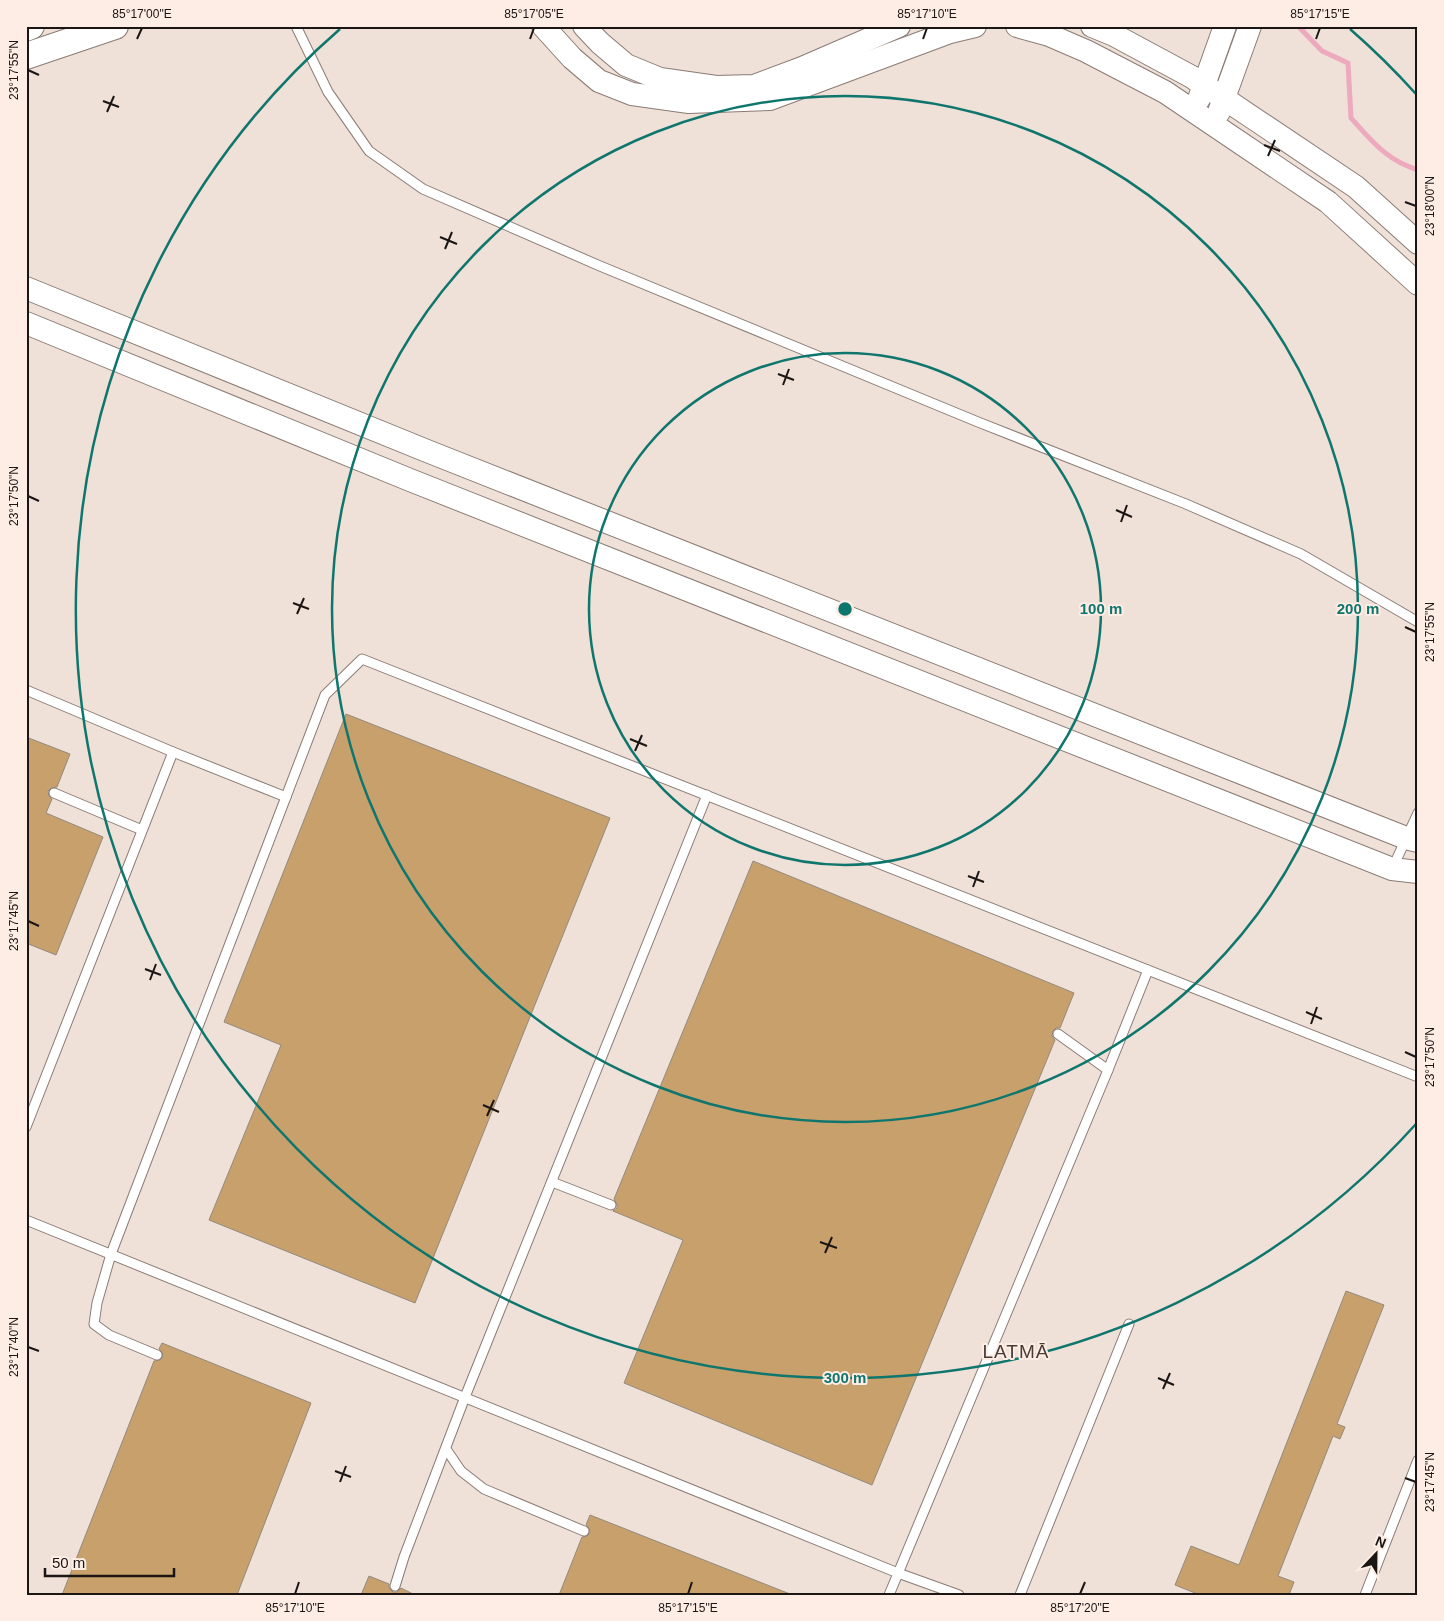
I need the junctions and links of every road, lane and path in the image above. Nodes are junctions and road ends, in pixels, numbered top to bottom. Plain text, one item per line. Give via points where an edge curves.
1 (31, 26) edge
2 (115, 26) edge
3 (296, 26) edge
4 (543, 26) edge
5 (584, 26) edge
6 (899, 26) edge
7 (975, 26) edge
8 (1017, 26) edge
9 (1092, 26) edge
10 (1225, 26) edge
11 (1250, 26) edge
12 (26, 28) edge
13 (26, 56) edge
14 (1204, 85) junction
15 (1224, 98) junction
16 (1194, 112) junction
17 (1214, 125) junction
18 (1418, 244) edge
19 (1418, 284) edge
20 (26, 288) edge
21 (26, 323) edge
22 (1418, 622) edge
23 (26, 690) edge
24 (172, 752) junction
25 (54, 793) dead end
26 (707, 795) junction
27 (286, 797) junction
28 (1418, 813) edge
29 (142, 830) junction
30 (1412, 839) edge
31 (1392, 869) junction
32 (1418, 872) edge
33 (1418, 879) edge
34 (1148, 970) junction
35 (1058, 1034) dead end
36 (1108, 1070) junction
37 (1418, 1077) edge
38 (26, 1127) edge
39 (552, 1182) junction
40 (611, 1205) dead end
41 (26, 1220) edge
42 (110, 1254) junction
43 (1129, 1324) dead end
44 (157, 1355) dead end
45 (465, 1397) junction
46 (446, 1449) junction
47 (1418, 1460) edge
48 (584, 1531) dead end
49 (898, 1573) junction
50 (395, 1586) dead end
51 (889, 1595) edge
52 (959, 1595) edge
53 (1020, 1595) edge
54 (1365, 1595) edge

1 - 12 main road
2 - 13 main road
3 - 22 lane via 328,92 369,151 424,189 600,266 1186,504 1301,554
4 - 7 street via 572,58 599,81 632,94 689,102 770,99 950,32
5 - 6 street via 626,66 660,79 716,87 754,86
8 - 16 street via 1086,51 1165,92
9 - 14 street
10 - 14 street
11 - 15 street
14 - 15 street
14 - 16 street
15 - 17 street
15 - 18 street via 1356,187
16 - 17 street
17 - 19 street via 1328,202
20 - 30 street via 427,451
21 - 31 street via 410,480
23 - 24 lane
24 - 27 lane
24 - 29 lane
25 - 29 lane
26 - 27 lane via 362,659 325,695
26 - 34 lane
26 - 39 lane
27 - 42 lane
28 - 30 lane
29 - 38 lane
30 - 31 lane
31 - 32 street
31 - 33 lane
34 - 36 lane
34 - 37 lane
35 - 36 lane
36 - 49 lane
39 - 40 lane
39 - 45 lane
41 - 42 lane
42 - 44 lane via 94,1324
42 - 45 lane
43 - 53 lane
45 - 46 lane
45 - 49 lane
46 - 48 lane via 461,1471 484,1489
46 - 50 lane
47 - 54 lane
49 - 51 lane
49 - 52 lane

